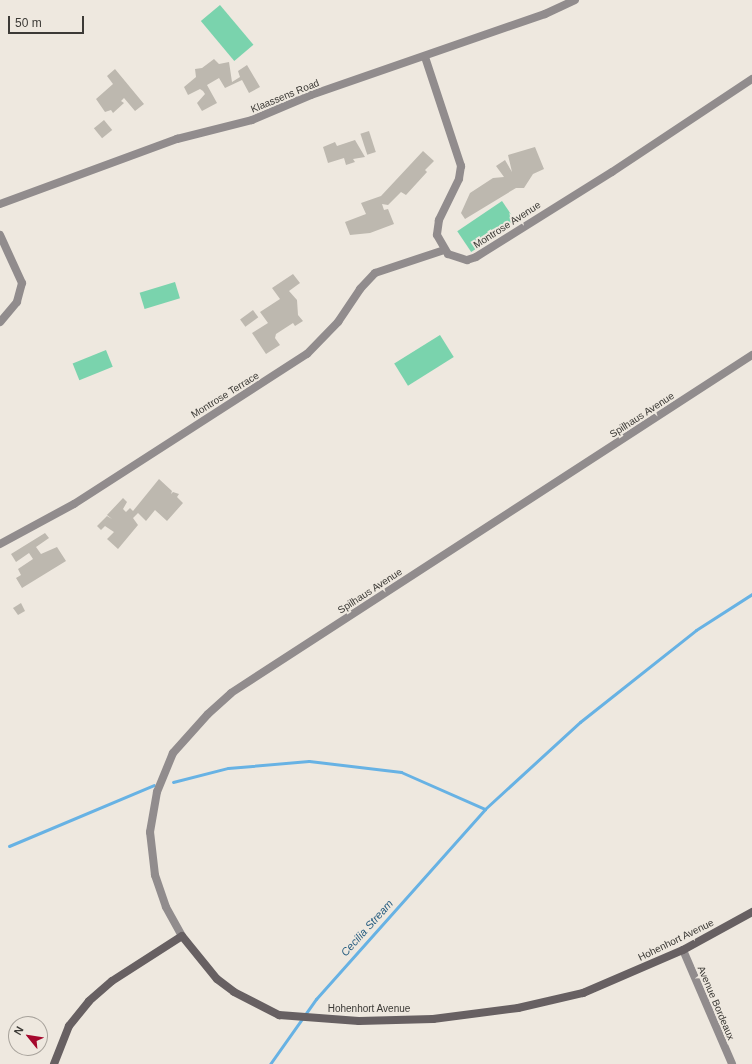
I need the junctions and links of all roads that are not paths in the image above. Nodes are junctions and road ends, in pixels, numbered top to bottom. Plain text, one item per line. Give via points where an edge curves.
1 (574, 0) edge
2 (426, 57) junction
3 (752, 79) edge
4 (0, 204) edge
5 (0, 235) edge
6 (444, 250) junction
7 (0, 322) edge
8 (752, 355) edge
9 (0, 544) edge
10 (752, 912) edge
11 (182, 936) junction
12 (683, 950) junction
13 (54, 1064) edge
14 (732, 1064) edge

1 - 2 street, Klaassens Road via 545,14
2 - 4 street, Klaassens Road via 311,95 252,120 177,139
2 - 6 street via 460,160 459,179 437,225 438,240
3 - 6 street, Montrose Avenue via 612,172 476,257 458,259
5 - 7 street via 22,283 17,302
6 - 9 street, Montrose Terrace via 375,273 360,289 338,322 307,354 74,504
8 - 11 street, Spilhaus Avenue via 231,693 208,714 173,753 157,792 150,832 155,875 166,907
10 - 12 street, Hohenhort Avenue
11 - 12 street, Hohenhort Avenue via 217,979 234,992 279,1015 359,1022 433,1019 518,1008 583,993
11 - 13 street via 112,981 84,1006 69,1026
12 - 14 street, Avenue Bordeaux

